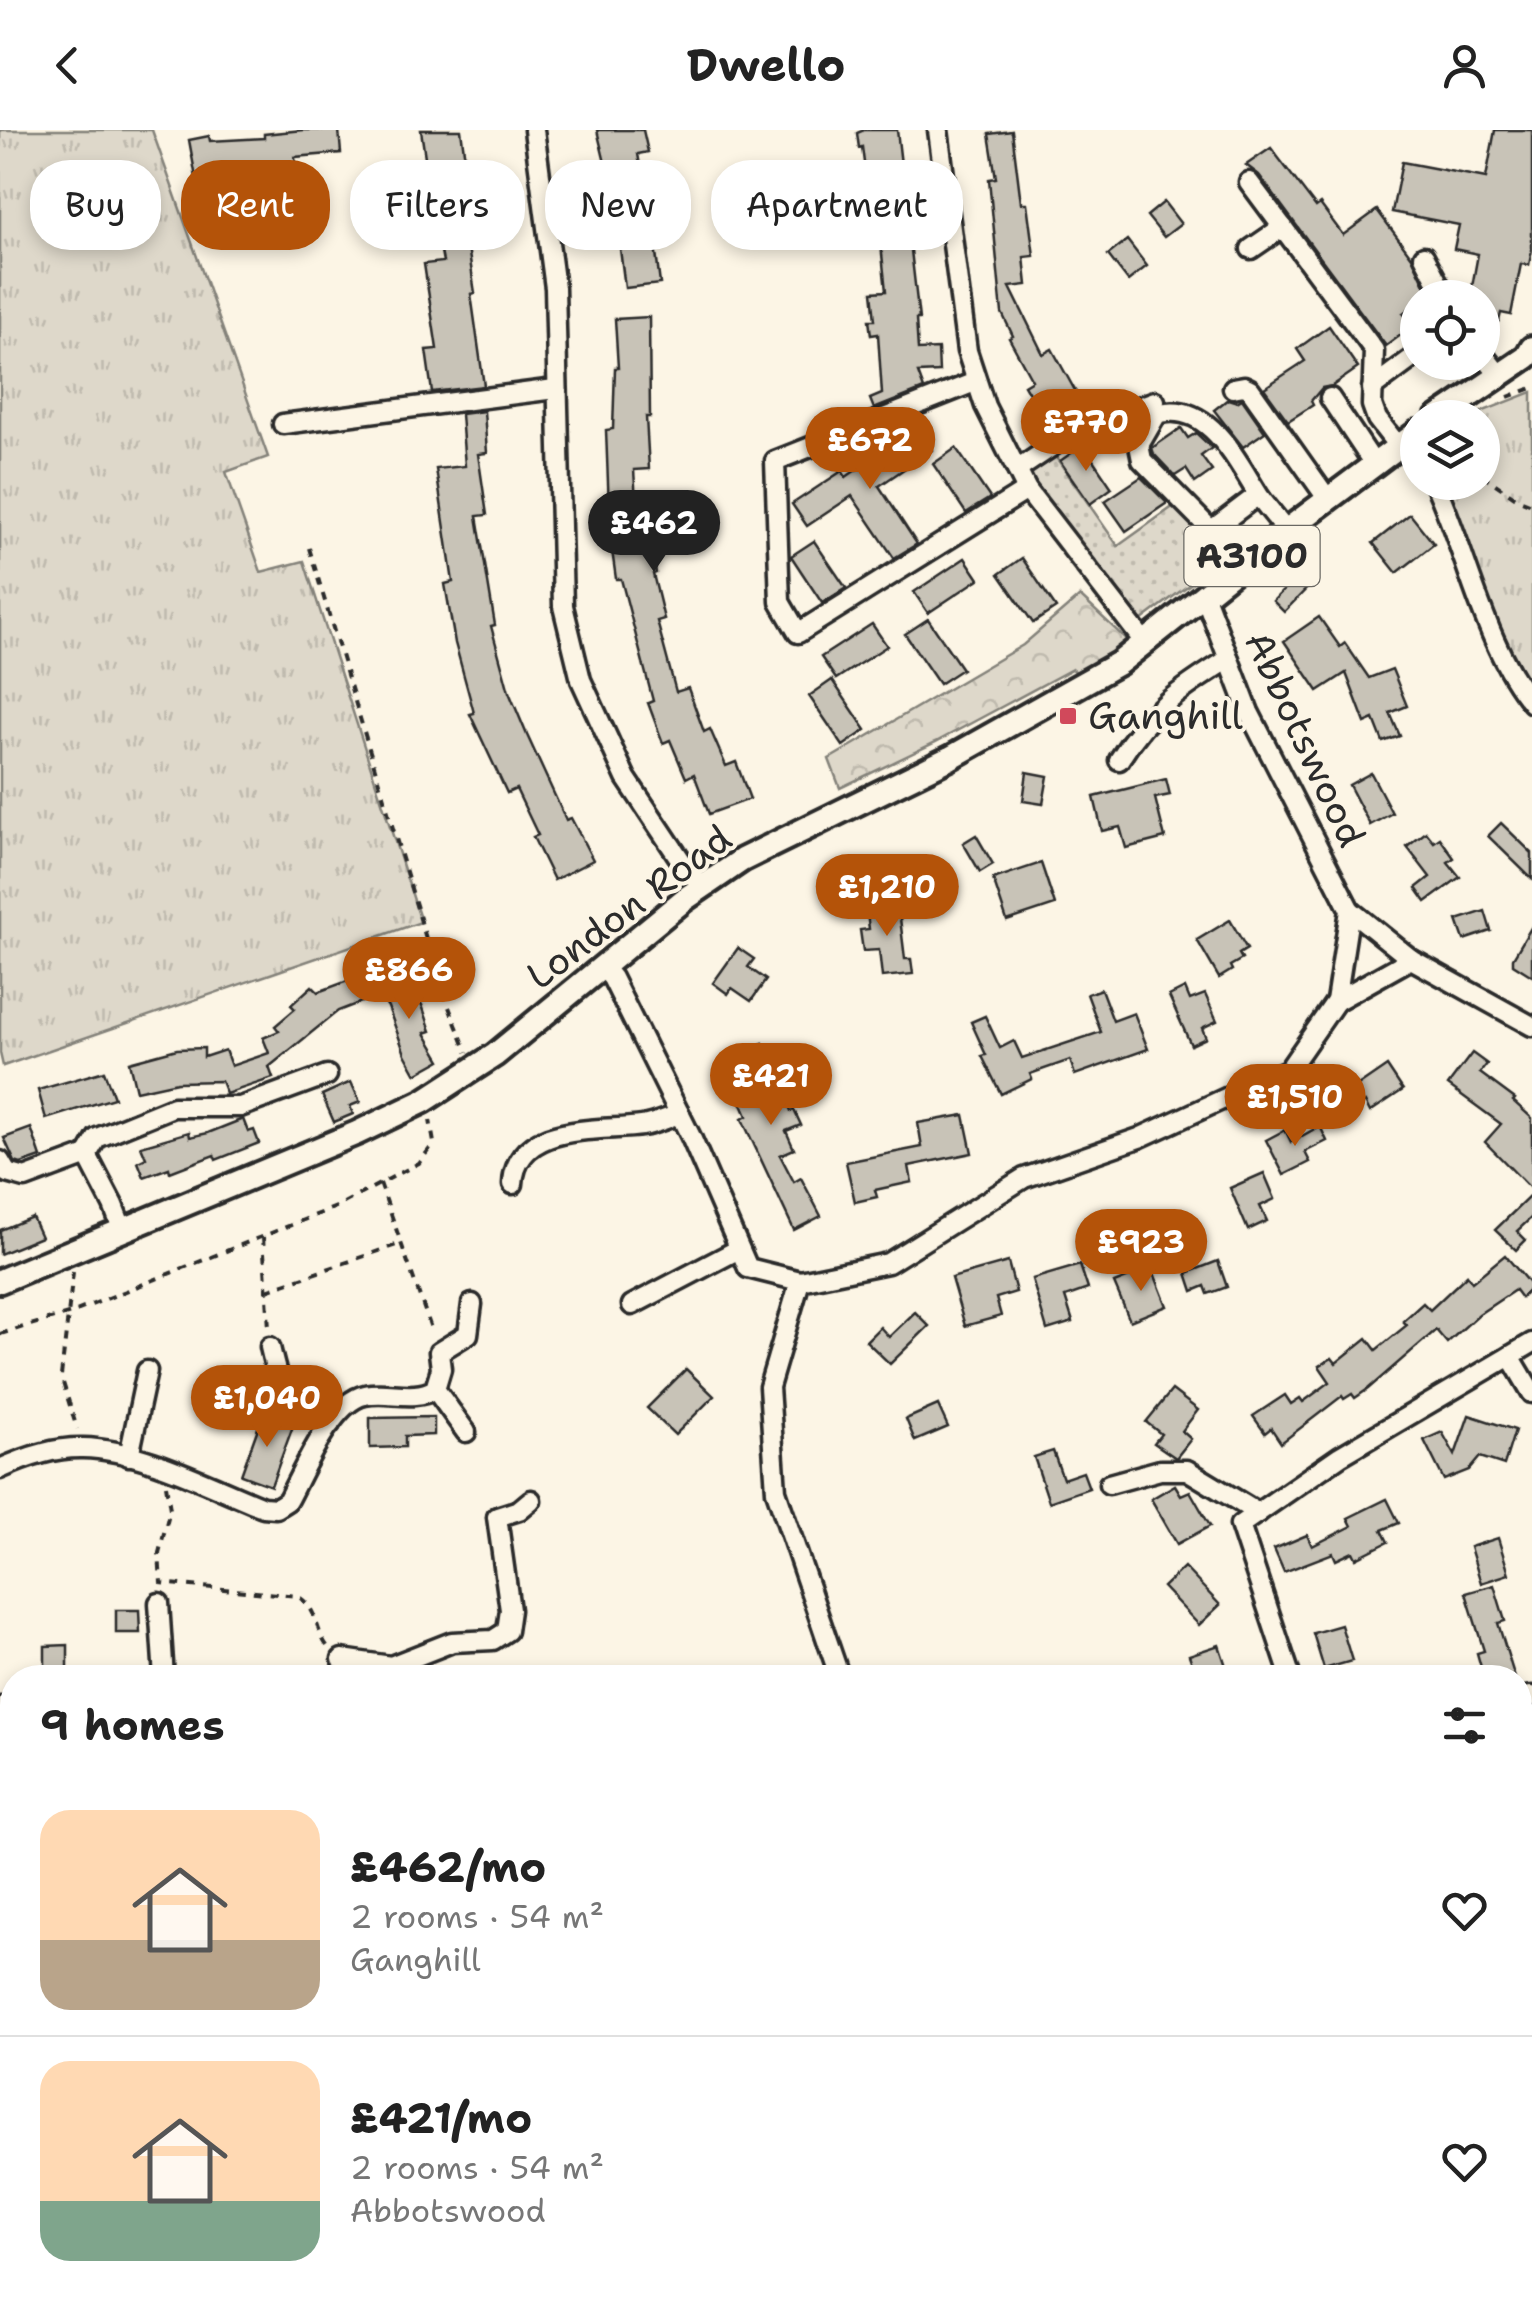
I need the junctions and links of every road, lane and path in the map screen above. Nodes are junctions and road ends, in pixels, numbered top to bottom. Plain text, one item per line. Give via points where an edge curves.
1 (534, 130) edge
2 (938, 130) edge
3 (1250, 182) dead end
4 (1283, 226) junction
5 (1251, 249) dead end
6 (1424, 256) dead end
7 (1437, 280) edge
8 (1530, 354) edge
9 (1400, 367) edge
10 (1500, 374) edge
11 (1492, 380) edge
12 (976, 382) junction
13 (1233, 388) dead end
14 (1372, 388) junction
15 (556, 389) junction
16 (1330, 398) dead end
17 (1463, 400) edge
18 (1155, 401) dead end
19 (283, 424) dead end
20 (1400, 434) edge
21 (1400, 445) edge
22 (1374, 464) junction
23 (1017, 470) junction
24 (1500, 487) edge
25 (1027, 490) junction
26 (1327, 498) junction
27 (1262, 499) junction
28 (1442, 500) edge
29 (1532, 505) edge
30 (1286, 530) junction
31 (1214, 533) junction
32 (309, 548) dead end
33 (1239, 566) junction
34 (1204, 594) junction
35 (1144, 644) junction
36 (1229, 659) junction
37 (1532, 703) edge
38 (1119, 760) dead end
39 (703, 886) junction
40 (1350, 910) junction
41 (1411, 959) junction
42 (603, 966) junction
43 (1336, 1002) junction
44 (1532, 1026) edge
45 (472, 1071) junction
46 (326, 1075) dead end
47 (424, 1102) junction
48 (680, 1114) junction
49 (87, 1155) junction
50 (0, 1161) edge
51 (380, 1183) junction
52 (513, 1184) dead end
53 (123, 1231) junction
54 (263, 1236) junction
55 (401, 1244) junction
56 (739, 1249) junction
57 (76, 1250) junction
58 (0, 1281) edge
59 (800, 1281) junction
60 (267, 1290) junction
61 (472, 1304) dead end
62 (632, 1306) dead end
63 (71, 1313) junction
64 (0, 1334) edge
65 (1532, 1344) edge
66 (270, 1348) joint
67 (439, 1352) junction
68 (1510, 1356) junction
69 (148, 1371) dead end
70 (435, 1389) junction
71 (1532, 1393) edge
72 (330, 1424) junction
73 (466, 1432) dead end
74 (83, 1448) junction
75 (129, 1456) junction
76 (0, 1469) edge
77 (170, 1471) junction
78 (1109, 1484) dead end
79 (531, 1500) dead end
80 (1258, 1513) junction
81 (159, 1603) dead end
82 (342, 1659) joint
83 (163, 1665) edge
84 (365, 1665) edge
85 (406, 1665) edge
86 (836, 1665) edge
87 (1287, 1665) edge

1 - 15 street via 555,288
2 - 12 street via 966,351
3 - 4 street
4 - 5 street
4 - 14 street via 1374,350
6 - 7 street
8 - 10 main road
9 - 14 street
11 - 17 main road
12 - 23 street
12 - 25 street via 774,460 780,602 798,633
13 - 26 street via 1250,389
14 - 20 street via 1377,419
15 - 19 street
15 - 39 street via 563,606 582,680 626,778
16 - 22 street
18 - 23 street via 1078,428
21 - 22 main road, London Road / A3100
22 - 26 main road, London Road / A3100
23 - 25 street
24 - 29 path
25 - 35 street
26 - 30 main road, London Road / A3100
27 - 30 street
27 - 31 street via 1254,498
27 - 31 street via 1210,426 1171,410 1157,414 1139,445 1142,460
28 - 37 street via 1505,661
30 - 33 main road, London Road / A3100
31 - 33 street
32 - 45 path via 439,982
33 - 34 main road, London Road / A3100
34 - 35 main road, London Road / A3100
34 - 36 street, Abbotswood
35 - 39 main road, London Road / A3100 via 1012,725 742,860
36 - 38 street via 1162,704
36 - 40 street, Abbotswood
39 - 42 main road, London Road / A3100
40 - 41 street, Abbotswood
40 - 43 street
41 - 43 street
41 - 44 street, Abbotswood
42 - 45 main road, London Road / A3100
42 - 48 street
43 - 59 street via 1289,1068 1139,1138 1024,1178 888,1263
45 - 47 main road, London Road / A3100
46 - 49 street via 240,1107 173,1107 97,1138
47 - 51 path via 434,1143 419,1163
47 - 53 main road, London Road / A3100
48 - 52 street via 547,1138 519,1163
48 - 56 street
49 - 50 street via 25,1178 7,1173
49 - 53 street
51 - 54 path
51 - 55 path
53 - 57 main road, London Road / A3100
54 - 60 path
54 - 63 path
55 - 60 path
55 - 67 path
56 - 59 street via 748,1268
56 - 62 street
57 - 58 main road, London Road / A3100
57 - 63 path
59 - 86 street via 769,1386 776,1491
60 - 66 path
61 - 67 street via 468,1334
63 - 64 path
63 - 74 path via 61,1376
65 - 68 street
66 - 72 street via 288,1400
67 - 70 street
68 - 71 street
68 - 80 street via 1340,1456
69 - 75 street
70 - 72 street via 424,1395 364,1395 342,1407
70 - 73 street
72 - 77 street via 276,1508
74 - 75 street
74 - 76 street via 32,1455
75 - 77 street
77 - 82 path via 170,1509 158,1553 161,1583 298,1596 314,1610 320,1638
78 - 80 street via 1187,1470
79 - 85 street via 497,1517 507,1631 493,1640 452,1642
80 - 87 street via 1240,1525
81 - 83 street
82 - 84 street

